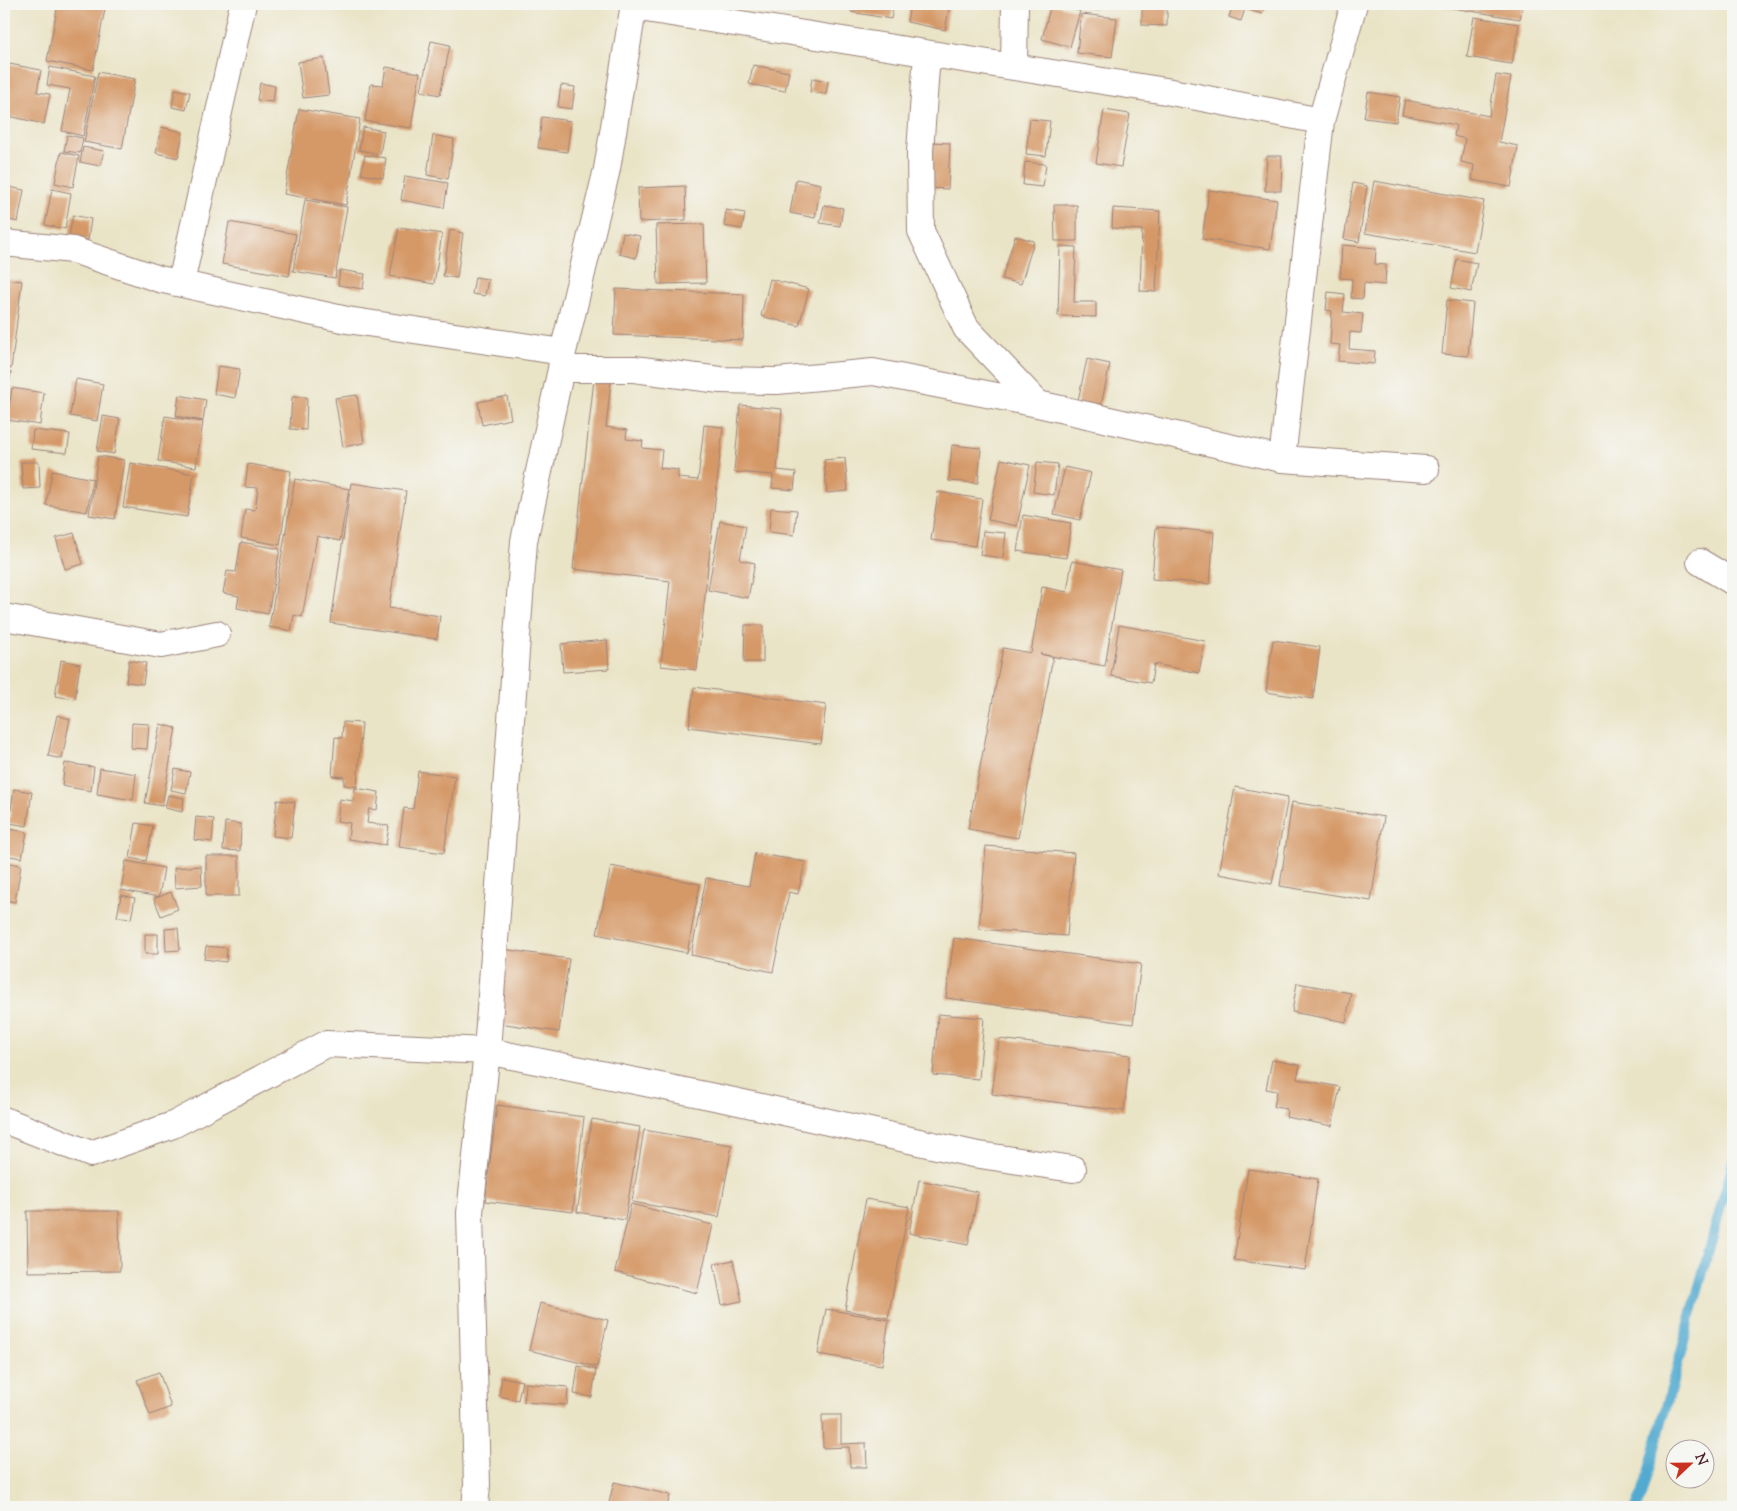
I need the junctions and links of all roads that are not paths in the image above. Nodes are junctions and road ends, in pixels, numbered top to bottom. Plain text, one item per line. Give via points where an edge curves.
1 (244, 4) edge
2 (1015, 4) edge
3 (1354, 4) edge
4 (633, 6) edge
5 (926, 54) junction
6 (1014, 68) junction
7 (1321, 121) junction
8 (4, 243) edge
9 (181, 284) junction
10 (562, 361) junction
11 (1038, 404) junction
12 (1282, 459) junction
13 (1426, 469) dead end
14 (1700, 562) dead end
15 (1733, 582) edge
16 (4, 617) edge
17 (218, 634) dead end
18 (486, 1051) junction
19 (4, 1120) edge
20 (1073, 1169) dead end
21 (475, 1507) edge

1 - 9 street
2 - 6 street
3 - 7 street
4 - 5 street
4 - 10 street via 607,169
5 - 6 street
5 - 11 street via 920,151 921,231 966,328
6 - 7 street via 1166,91
7 - 12 street
8 - 9 street via 73,250
9 - 10 street
10 - 11 street via 720,380 777,381 873,372
10 - 18 street via 524,541
11 - 12 street
12 - 13 street
14 - 15 street
16 - 17 street via 161,645
18 - 19 street via 326,1044 173,1125 91,1154
18 - 20 street via 973,1154
18 - 21 street via 470,1213

